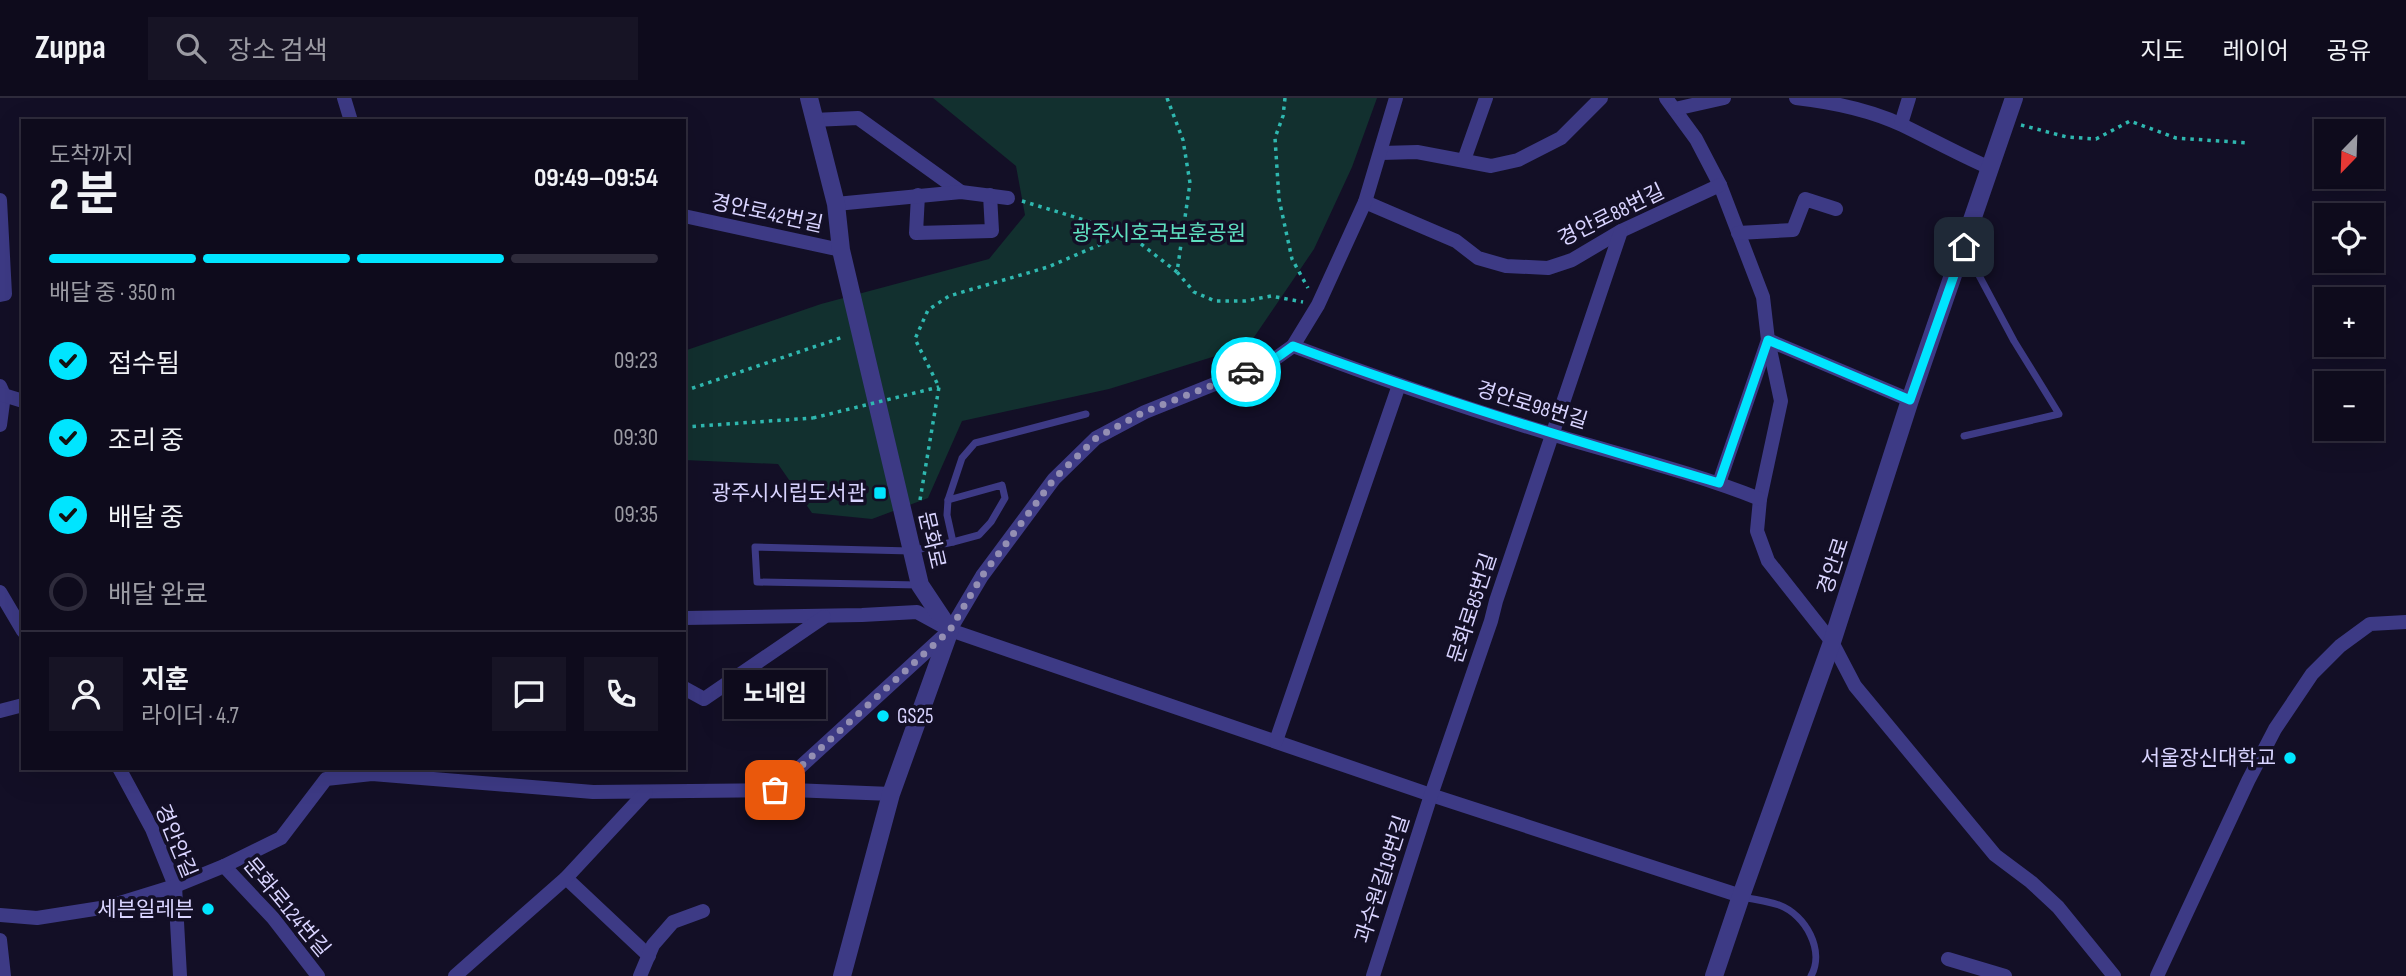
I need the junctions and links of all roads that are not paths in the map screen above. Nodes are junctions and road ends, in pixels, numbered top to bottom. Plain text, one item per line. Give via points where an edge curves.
1 (344, 98) edge
2 (809, 98) edge
3 (1396, 98) edge
4 (1486, 98) edge
5 (1601, 98) edge
6 (1724, 98) edge
7 (1796, 98) edge
8 (1909, 98) edge
9 (2014, 98) edge
10 (1827, 100) edge
11 (1671, 103) edge
12 (350, 119) edge
13 (813, 120) junction
14 (1901, 124) junction
15 (1381, 153) junction
16 (1464, 160) junction
17 (1990, 168) junction
18 (1720, 185) junction
19 (961, 192) junction
20 (918, 195) junction
21 (990, 195) junction
22 (1008, 198) road end
23 (0, 200) edge
24 (1365, 202) junction
25 (836, 204) junction
26 (1836, 209) dead end
27 (686, 216) edge
28 (1621, 231) junction
29 (1738, 233) junction
30 (1964, 247) junction
31 (841, 250) junction
32 (0, 295) edge
33 (1768, 340) junction
34 (1293, 346) junction
35 (1399, 385) junction
36 (1, 392) edge
37 (21, 400) edge
38 (1910, 400) junction
39 (1086, 414) dead end
40 (0, 425) edge
41 (1550, 434) junction
42 (1964, 436) dead end
43 (1719, 483) junction
44 (1760, 499) junction
45 (948, 500) junction
46 (953, 541) junction
47 (911, 551) junction
48 (920, 585) junction
49 (0, 592) edge
50 (825, 616) junction
51 (686, 618) edge
52 (2406, 622) edge
53 (21, 628) edge
54 (950, 630) junction
55 (1832, 642) junction
56 (686, 689) edge
57 (21, 706) edge
58 (0, 711) edge
59 (1276, 741) junction
60 (120, 770) edge
61 (371, 771) edge
62 (324, 774) edge
63 (775, 790) junction
64 (646, 792) junction
65 (891, 794) junction
66 (1431, 795) junction
67 (224, 866) junction
68 (566, 878) junction
69 (174, 886) junction
70 (1741, 896) junction
71 (703, 911) dead end
72 (0, 915) edge
73 (0, 940) edge
74 (649, 956) junction
75 (1948, 959) dead end
76 (4, 976) edge
77 (180, 976) edge
78 (318, 976) edge
79 (455, 976) edge
80 (640, 976) edge
81 (842, 976) edge
82 (1373, 976) edge
83 (1714, 976) edge
84 (1811, 976) edge
85 (2005, 976) edge
86 (2114, 976) edge
87 (2157, 976) edge

1 - 12 street
2 - 13 street, 문화로
3 - 15 street
4 - 16 street
5 - 16 street via 1561,138 1518,160 1491,166
6 - 11 street
7 - 10 street
8 - 14 street
9 - 17 street, 경안로
10 - 14 street
11 - 18 street
13 - 19 street via 858,118
13 - 25 street, 문화로
14 - 17 street
15 - 16 street via 1417,152
15 - 24 street
17 - 30 street, 경안로
18 - 28 street, 경안로88번길
18 - 29 street
19 - 20 street
19 - 21 street
20 - 21 street via 916,233 992,231
20 - 25 street
21 - 22 street
23 - 32 street via 5,294
24 - 28 street, 경안로88번길 via 1456,241 1478,258 1506,266 1548,268 1572,260
24 - 34 street via 1318,306
25 - 31 street, 문화로
26 - 29 street via 1805,199 1793,230
27 - 31 street, 경안로42번길
28 - 41 street, 문화로85번길
29 - 33 street via 1763,297
30 - 38 street, 경안로
30 - 42 lane via 2059,414
31 - 47 street, 문화로
33 - 38 street
33 - 43 street
33 - 44 street via 1781,401
34 - 35 street, 경안로98번길
34 - 54 street via 1272,361 1144,412 1096,438 1054,479 982,576
35 - 41 street, 경안로98번길
35 - 59 street
36 - 37 street
36 - 40 street
38 - 55 street, 경안로
39 - 45 lane via 975,443 962,458
41 - 43 street, 경안로98번길
41 - 66 street, 문화로85번길
43 - 44 street, 경안로98번길
44 - 55 street via 1757,531 1768,561
45 - 46 lane
45 - 46 lane via 1002,485 1005,498 979,535
46 - 47 lane
47 - 48 street, 문화로
47 - 48 lane via 755,547 757,582
48 - 54 street, 문화로
49 - 53 street
50 - 51 street
50 - 54 street via 917,612
50 - 56 street via 704,699
52 - 87 street via 2370,624 2312,674 2275,729 2248,781
54 - 59 street
54 - 63 street
54 - 65 street
55 - 70 street, 경안로
55 - 86 street via 1855,686 1995,855 2058,906
57 - 58 street
59 - 66 street
60 - 69 street, 경안안길 via 152,829
61 - 62 street
61 - 64 street via 593,792
62 - 67 street via 281,838
63 - 64 street
63 - 65 street
64 - 68 street
65 - 81 street
66 - 70 street
66 - 82 street, 과수원길19번길
67 - 69 street
67 - 78 street, 문화로124번길
68 - 74 street
68 - 79 street
69 - 72 street via 107,906 37,918
69 - 77 street, 경안안길
70 - 83 street, 경안로
70 - 84 lane via 1781,906 1801,921 1815,944 1817,964
71 - 74 street via 673,922
73 - 76 street
74 - 80 street
75 - 85 street

